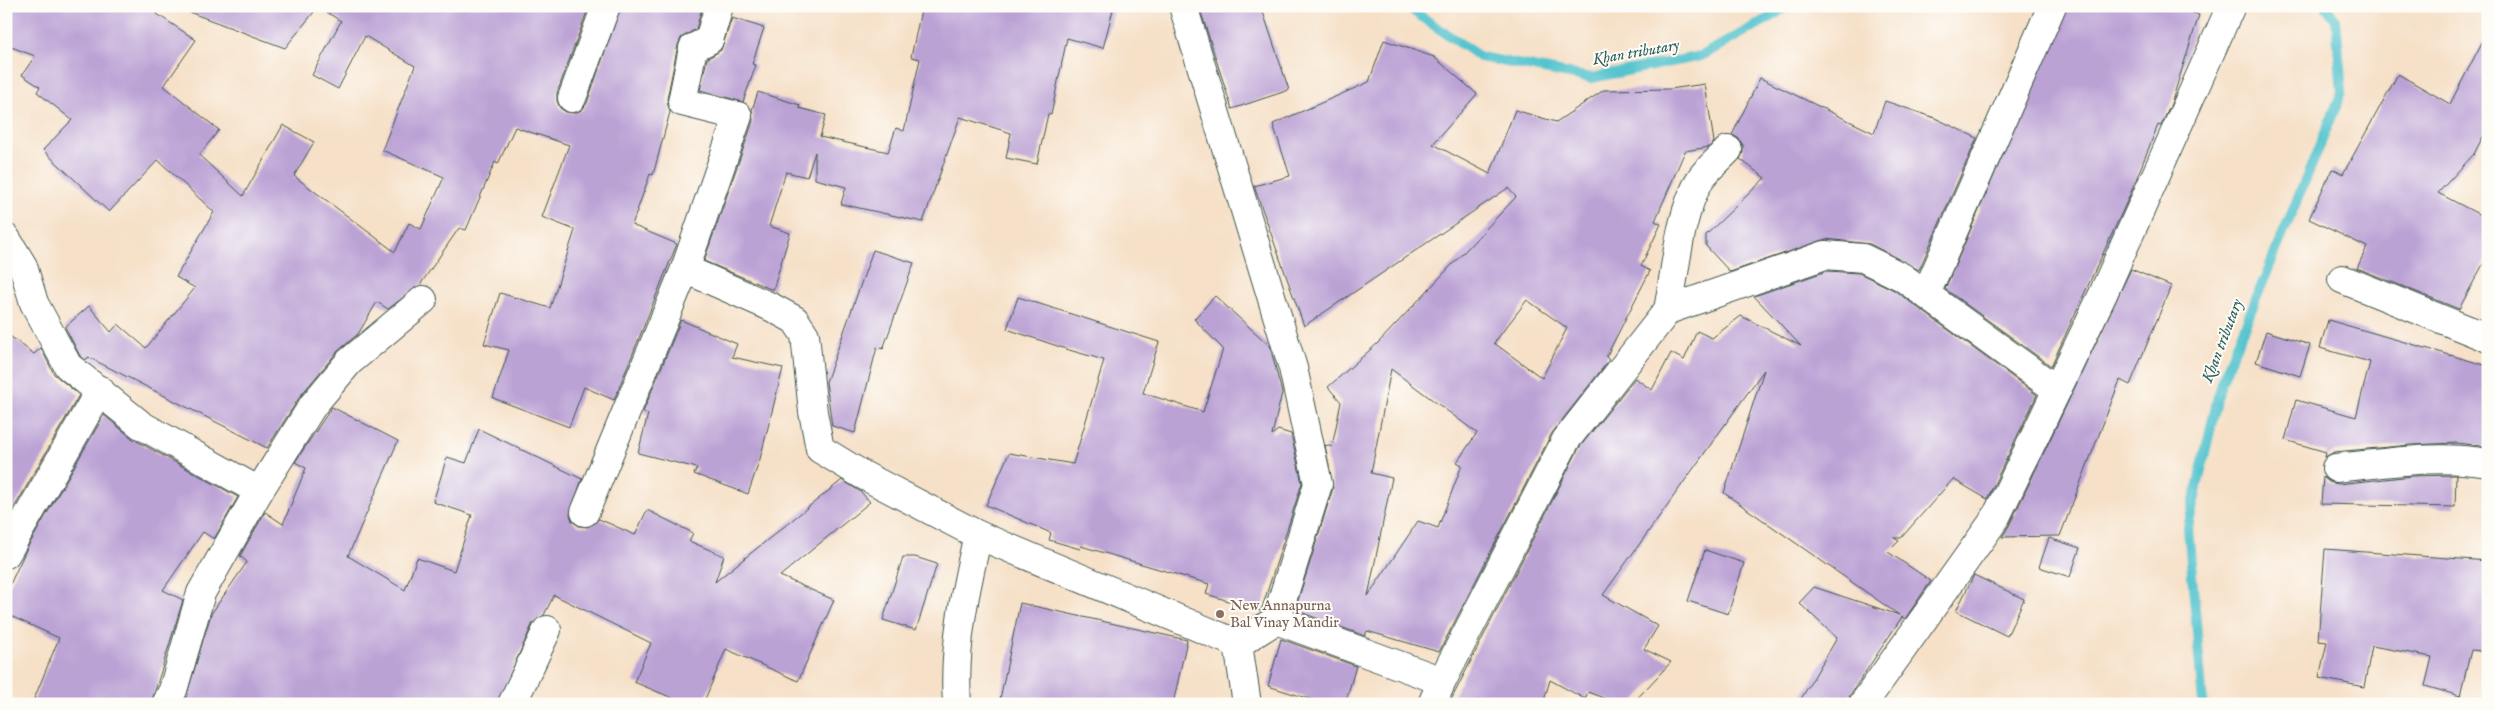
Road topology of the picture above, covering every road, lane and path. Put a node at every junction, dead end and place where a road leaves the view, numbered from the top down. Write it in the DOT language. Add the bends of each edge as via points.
graph roads {
  1 [pos="606,6"];
  2 [pos="719,6"];
  3 [pos="1183,6"];
  4 [pos="2052,6"];
  5 [pos="2231,6"];
  6 [pos="572,98"];
  7 [pos="1728,150"];
  8 [pos="6,238"];
  9 [pos="685,270"];
  10 [pos="2342,279"];
  11 [pos="1926,294"];
  12 [pos="423,300"];
  13 [pos="1668,310"];
  14 [pos="2488,338"];
  15 [pos="100,390"];
  16 [pos="2057,390"];
  17 [pos="2488,464"];
  18 [pos="2336,468"];
  19 [pos="259,491"];
  20 [pos="585,512"];
  21 [pos="978,535"];
  22 [pos="6,554"];
  23 [pos="1276,620"];
  24 [pos="547,630"];
  25 [pos="1238,644"];
  26 [pos="1437,692"];
  27 [pos="166,704"];
  28 [pos="512,704"];
  29 [pos="956,704"];
  30 [pos="1247,704"];
  31 [pos="1863,704"];
  1 -- 6 [label="street"];
  2 -- 9 [label="street" via="708,40 693,48 682,102 738,116"];
  3 -- 23 [label="street" via="1293,368 1318,484"];
  4 -- 11 [label="street"];
  5 -- 16 [label="street"];
  7 -- 13 [label="street" via="1702,176 1691,197"];
  8 -- 15 [label="street" via="23,266 34,303 68,366"];
  9 -- 20 [label="street"];
  9 -- 21 [label="street" via="771,306 795,320 805,335 820,449"];
  10 -- 14 [label="street"];
  11 -- 13 [label="street" via="1902,277 1863,258 1825,255"];
  11 -- 16 [label="street"];
  12 -- 19 [label="street" via="349,362 313,405"];
  13 -- 26 [label="street" via="1566,440"];
  15 -- 19 [label="street" via="142,425"];
  15 -- 22 [label="street"];
  16 -- 31 [label="street" via="1995,519"];
  17 -- 18 [label="street" via="2464,459 2429,458"];
  19 -- 27 [label="street" via="201,593"];
  21 -- 25 [label="street"];
  21 -- 29 [label="street" via="960,613"];
  23 -- 25 [label="street"];
  23 -- 26 [label="street"];
  24 -- 28 [label="street"];
  25 -- 30 [label="street"];
}
